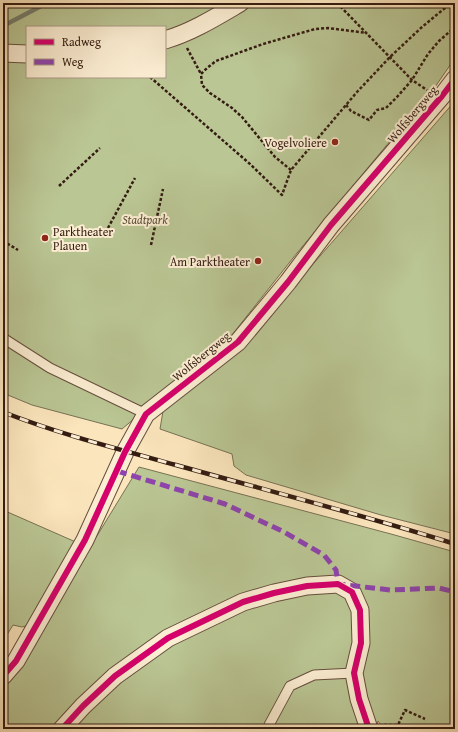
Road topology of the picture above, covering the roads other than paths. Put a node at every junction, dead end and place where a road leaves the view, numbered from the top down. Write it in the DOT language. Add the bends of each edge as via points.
graph roads {
  1 [pos="240,3"];
  2 [pos="173,38"];
  3 [pos="3,53"];
  4 [pos="26,54"];
  5 [pos="455,79"];
  6 [pos="3,338"];
  7 [pos="146,414"];
  8 [pos="354,673"];
  9 [pos="3,676"];
  10 [pos="269,725"];
  11 [pos="62,729"];
  12 [pos="369,729"];
  1 -- 2 [label="street"];
  3 -- 4 [label="street"];
  5 -- 7 [label="street, Wolfsbergweg" via="331,226 238,342"];
  6 -- 7 [label="lane" via="50,368"];
  7 -- 9 [label="street, Wolfsbergweg" via="125,452 85,540 16,661"];
  8 -- 10 [label="lane" via="314,675 290,686"];
  8 -- 11 [label="street" via="361,643 360,610 352,592 338,584 307,586 243,602 168,638 115,676"];
  8 -- 12 [label="street"];
}
